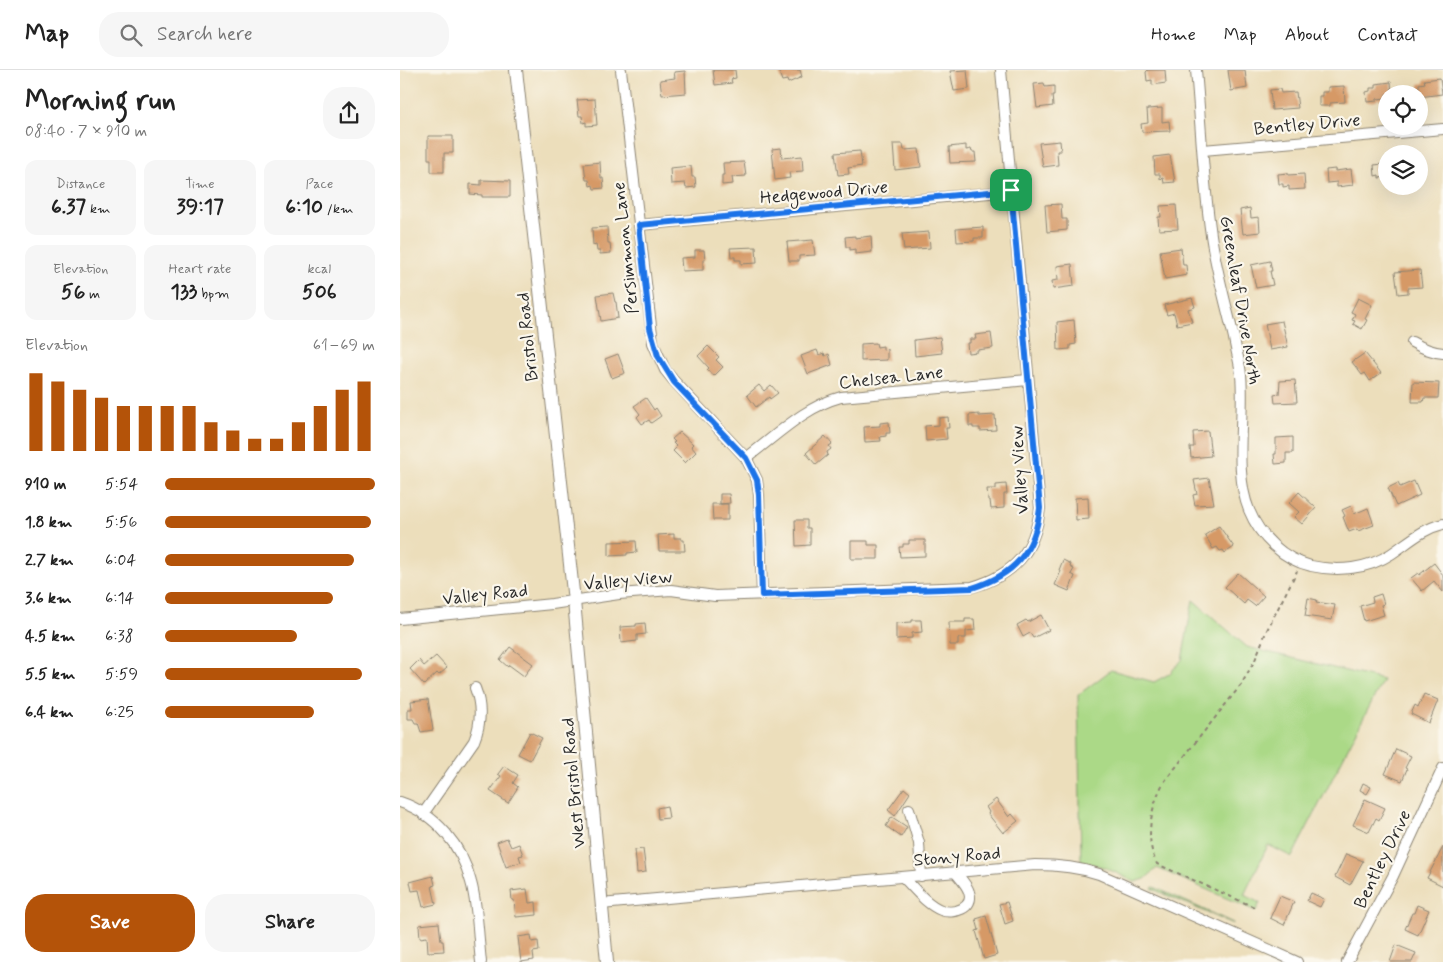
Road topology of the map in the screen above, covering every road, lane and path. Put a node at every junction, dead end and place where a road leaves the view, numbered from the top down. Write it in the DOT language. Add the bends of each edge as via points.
graph roads {
  1 [pos="516,70"];
  2 [pos="621,70"];
  3 [pos="1001,70"];
  4 [pos="1196,73"];
  5 [pos="1443,130"];
  6 [pos="1203,150"];
  7 [pos="1011,190"];
  8 [pos="639,225"];
  9 [pos="1412,342"];
  10 [pos="1443,353"];
  11 [pos="1028,380"];
  12 [pos="746,458"];
  13 [pos="1443,524"];
  14 [pos="1302,562"];
  15 [pos="762,595"];
  16 [pos="574,601"];
  17 [pos="400,619"];
  18 [pos="475,688"];
  19 [pos="1443,768"];
  20 [pos="400,802"];
  21 [pos="909,809"];
  22 [pos="424,814"];
  23 [pos="956,872"];
  24 [pos="921,876"];
  25 [pos="903,877"];
  26 [pos="601,904"];
  27 [pos="1254,907"];
  28 [pos="480,962"];
  29 [pos="607,962"];
  30 [pos="1297,962"];
  31 [pos="1347,962"];
  1 -- 16 [label="main road, Bristol Road"];
  2 -- 8 [label="street, Persimmon Lane"];
  3 -- 7 [label="street, Valley View"];
  4 -- 6 [label="street, Greenleaf Drive North"];
  5 -- 6 [label="street, Bentley Drive"];
  6 -- 14 [label="street, Greenleaf Drive North" via="1211,236 1241,376 1245,498 1254,522 1270,542"];
  7 -- 8 [label="street, Hedgewood Drive"];
  7 -- 11 [label="street, Valley View"];
  8 -- 12 [label="street, Persimmon Lane" via="650,328 658,356 674,382"];
  9 -- 10 [label="street"];
  11 -- 12 [label="street, Chelsea Lane" via="826,401"];
  11 -- 15 [label="street, Valley View" via="1040,508 1027,551 1008,572 972,588"];
  12 -- 15 [label="street, Persimmon Lane" via="757,480 759,495"];
  13 -- 14 [label="street, Greenleaf Drive North" via="1365,566 1337,569"];
  14 -- 27 [label="path" via="1241,685 1164,782 1153,815 1151,838 1157,864"];
  15 -- 16 [label="street, Valley View" via="715,596 671,590"];
  16 -- 17 [label="street, Valley Road"];
  16 -- 26 [label="main road, West Bristol Road"];
  18 -- 22 [label="street" via="480,719 474,741"];
  19 -- 31 [label="street, Bentley Drive" via="1393,876"];
  20 -- 22 [label="street"];
  21 -- 24 [label="street" via="919,843"];
  22 -- 28 [label="street" via="454,843 467,869 474,897"];
  23 -- 24 [label="street, Stony Road"];
  23 -- 25 [label="street" via="970,897 964,908 950,913 932,905"];
  23 -- 30 [label="street, Stony Road" via="1035,865 1088,871"];
  24 -- 25 [label="street, Stony Road"];
  25 -- 26 [label="street, Stony Road"];
  26 -- 29 [label="main road, West Bristol Road"];
}
